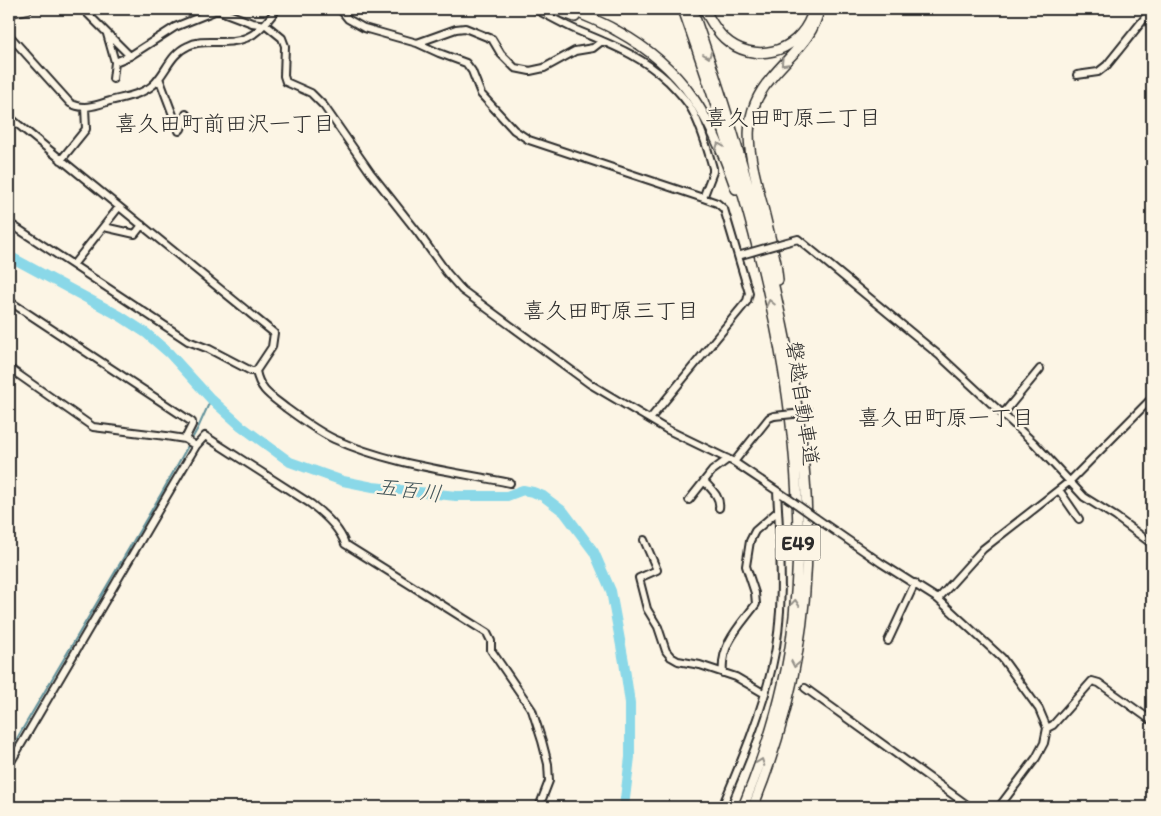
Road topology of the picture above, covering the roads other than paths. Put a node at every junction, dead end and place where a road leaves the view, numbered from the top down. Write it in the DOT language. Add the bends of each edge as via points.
graph roads {
  1 [pos="28,9"];
  2 [pos="83,9"];
  3 [pos="216,9"];
  4 [pos="278,9"];
  5 [pos="340,9"];
  6 [pos="534,9"];
  7 [pos="554,9"];
  8 [pos="569,9"];
  9 [pos="683,9"];
  10 [pos="692,9"];
  11 [pos="704,9"];
  12 [pos="813,9"];
  13 [pos="820,9"];
  14 [pos="1152,10"];
  15 [pos="9,13"];
  16 [pos="266,25"];
  17 [pos="107,34"];
  18 [pos="9,35"];
  19 [pos="629,38"];
  20 [pos="602,41"];
  21 [pos="417,43"];
  22 [pos="130,56"];
  23 [pos="115,62"];
  24 [pos="1077,75"];
  25 [pos="159,78"];
  26 [pos="113,79"];
  27 [pos="85,107"];
  28 [pos="186,114"];
  29 [pos="9,117"];
  30 [pos="61,160"];
  31 [pos="703,198"];
  32 [pos="119,207"];
  33 [pos="9,223"];
  34 [pos="142,225"];
  35 [pos="104,227"];
  36 [pos="740,255"];
  37 [pos="73,265"];
  38 [pos="763,274"];
  39 [pos="9,301"];
  40 [pos="782,320"];
  41 [pos="9,368"];
  42 [pos="1040,369"];
  43 [pos="256,372"];
  44 [pos="1152,398"];
  45 [pos="814,411"];
  46 [pos="1003,414"];
  47 [pos="650,420"];
  48 [pos="190,442"];
  49 [pos="731,460"];
  50 [pos="704,481"];
  51 [pos="1070,481"];
  52 [pos="510,483"];
  53 [pos="1058,490"];
  54 [pos="777,491"];
  55 [pos="689,500"];
  56 [pos="718,508"];
  57 [pos="778,510"];
  58 [pos="1079,519"];
  59 [pos="644,540"];
  60 [pos="1152,544"];
  61 [pos="915,583"];
  62 [pos="938,598"];
  63 [pos="888,641"];
  64 [pos="723,673"];
  65 [pos="805,688"];
  66 [pos="764,694"];
  67 [pos="1152,721"];
  68 [pos="1046,728"];
  69 [pos="9,765"];
  70 [pos="539,807"];
  71 [pos="722,807"];
  72 [pos="743,807"];
  73 [pos="753,807"];
  74 [pos="970,807"];
  75 [pos="999,807"];
  1 -- 15 [label="main road"];
  2 -- 17 [label="street"];
  3 -- 16 [label="street"];
  3 -- 22 [label="street" via="176,27"];
  4 -- 16 [label="street"];
  5 -- 21 [label="street" via="351,21 364,28"];
  6 -- 20 [label="street"];
  7 -- 19 [label="highway"];
  8 -- 19 [label="highway"];
  9 -- 38 [label="highway, 磐越自動車道 / E49" via="730,151"];
  10 -- 40 [label="highway, 磐越自動車道 / E49, one-way" via="749,186"];
  11 -- 12 [label="highway" via="725,39 748,52 764,53 787,46 800,36 809,24"];
  13 -- 40 [label="highway, one-way" via="806,40 760,91 752,108 749,127 751,160 776,263"];
  14 -- 24 [label="street" via="1107,65 1098,72"];
  16 -- 25 [label="street" via="243,39 187,46 173,57"];
  16 -- 47 [label="street" via="284,42 286,82 311,94 324,106 455,284 590,384"];
  17 -- 22 [label="street"];
  17 -- 23 [label="street"];
  18 -- 27 [label="street" via="70,103"];
  38 -- 19 [label="highway, one-way" via="733,180 703,112 672,71"];
  20 -- 21 [label="street" via="593,48 576,51 544,68 530,71 515,68 492,40 465,28"];
  20 -- 31 [label="street" via="646,62 674,86 692,109 713,168"];
  21 -- 31 [label="street" via="466,62 488,103 514,130 529,140"];
  22 -- 23 [label="street"];
  23 -- 26 [label="street"];
  25 -- 27 [label="street" via="138,94"];
  25 -- 28 [label="street" via="178,131"];
  27 -- 30 [label="street" via="86,130"];
  29 -- 30 [label="street"];
  30 -- 32 [label="street"];
  31 -- 36 [label="street" via="724,209"];
  32 -- 34 [label="street"];
  32 -- 35 [label="street"];
  33 -- 37 [label="street"];
  34 -- 35 [label="street" via="134,234"];
  34 -- 43 [label="street" via="274,333 272,347"];
  35 -- 37 [label="street"];
  36 -- 46 [label="street, bridge" via="798,239 940,356"];
  36 -- 47 [label="street" via="748,301"];
  37 -- 43 [label="street" via="188,341"];
  72 -- 38 [label="highway, 磐越自動車道 / E49, one-way" via="767,746 782,689 791,643 798,569 794,449 784,373"];
  39 -- 48 [label="street" via="192,422"];
  40 -- 73 [label="highway, 磐越自動車道 / E49, one-way" via="802,449 807,521 806,569 799,645 790,690 775,748"];
  41 -- 48 [label="street" via="93,427"];
  42 -- 46 [label="street"];
  43 -- 52 [label="street" via="259,385 270,396 334,439 388,458"];
  44 -- 51 [label="street"];
  45 -- 49 [label="street, bridge" via="769,418"];
  46 -- 51 [label="street"];
  47 -- 49 [label="street"];
  48 -- 69 [label="street"];
  48 -- 70 [label="street" via="208,437 311,504 339,533 344,544 487,632 491,650 532,710 542,741 549,782"];
  49 -- 50 [label="street" via="712,471"];
  49 -- 54 [label="street"];
  50 -- 55 [label="street"];
  50 -- 56 [label="street" via="717,496"];
  51 -- 53 [label="street"];
  51 -- 60 [label="street" via="1084,497"];
  53 -- 58 [label="street"];
  53 -- 62 [label="street" via="983,549"];
  54 -- 57 [label="street"];
  54 -- 61 [label="street, bridge"];
  57 -- 64 [label="street" via="755,531 750,541 746,566 756,604 726,646"];
  57 -- 66 [label="street" via="779,625 773,666"];
  59 -- 64 [label="street" via="657,570 639,578 647,609 658,627 666,651 678,661"];
  61 -- 62 [label="street"];
  61 -- 63 [label="street"];
  62 -- 68 [label="street" via="1002,658 1039,709"];
  64 -- 66 [label="street"];
  65 -- 74 [label="street"];
  66 -- 71 [label="street"];
  67 -- 68 [label="street" via="1092,681 1053,725"];
  68 -- 75 [label="street" via="1041,750"];
}
